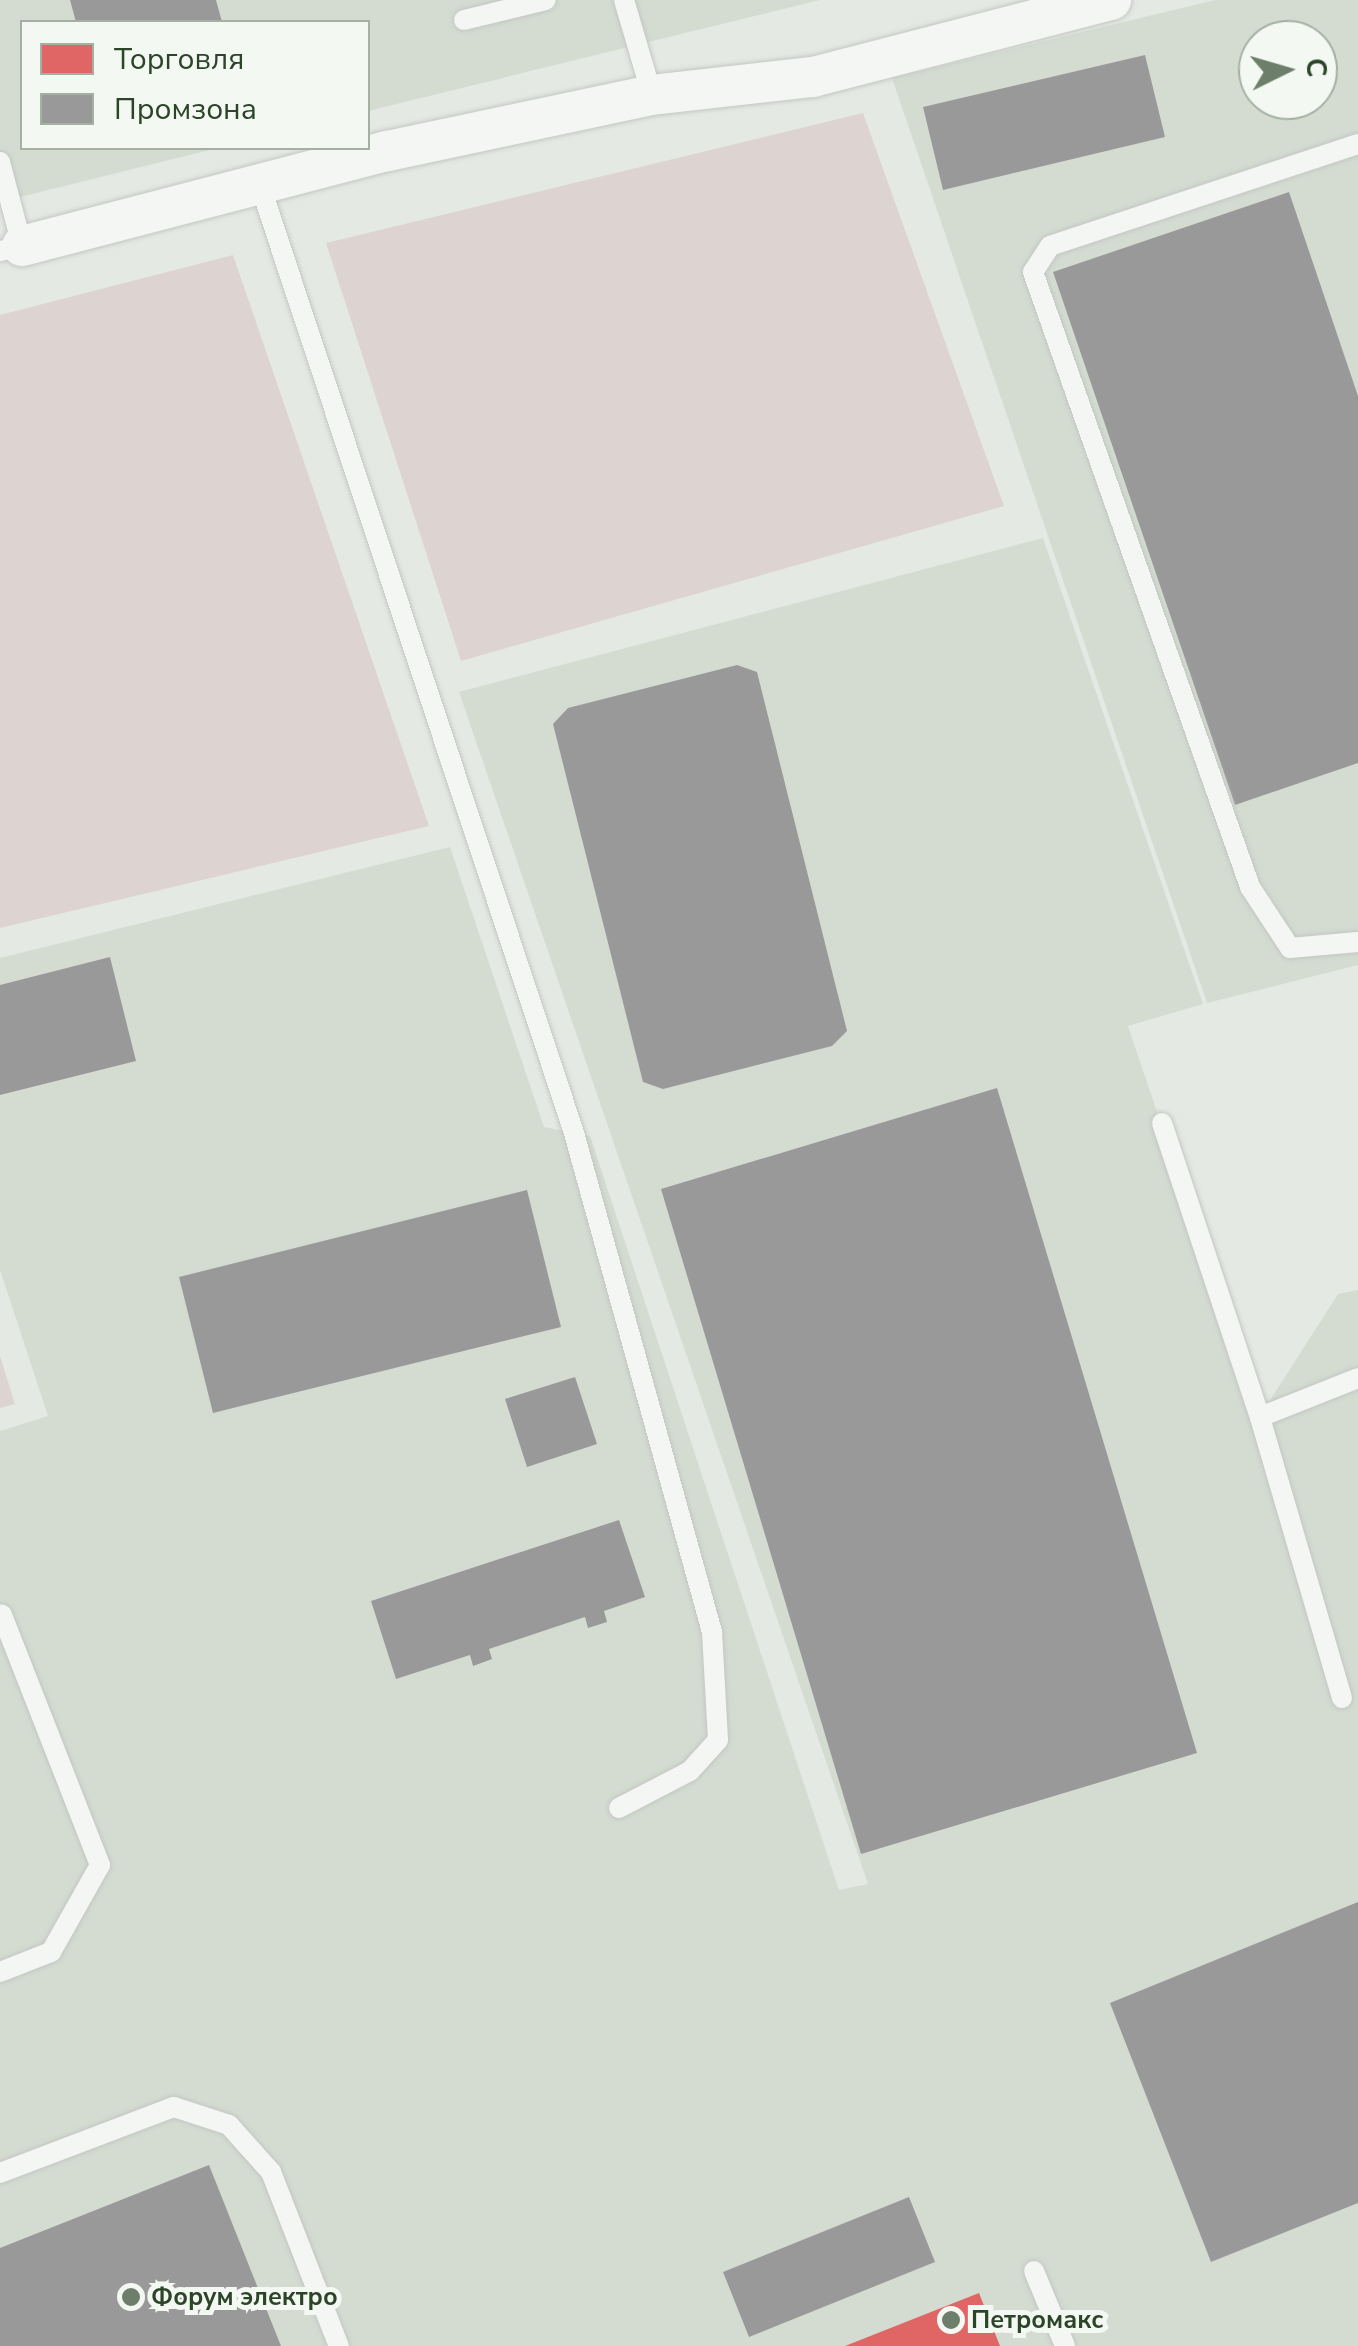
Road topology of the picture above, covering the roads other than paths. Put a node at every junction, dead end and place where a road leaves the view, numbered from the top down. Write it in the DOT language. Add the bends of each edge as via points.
graph roads {
  1 [pos="546,0"];
  2 [pos="624,0"];
  3 [pos="1111,0"];
  4 [pos="464,20"];
  5 [pos="652,95"];
  6 [pos="1358,144"];
  7 [pos="0,162"];
  8 [pos="261,188"];
  9 [pos="11,249"];
  10 [pos="1358,942"];
  11 [pos="1162,1123"];
  12 [pos="1358,1378"];
  13 [pos="1260,1417"];
  14 [pos="2,1615"];
  15 [pos="1342,1698"];
  16 [pos="619,1808"];
  17 [pos="0,1972"];
  18 [pos="0,2173"];
  19 [pos="1034,2272"];
  20 [pos="339,2346"];
  21 [pos="1065,2346"];
  1 -- 4 [label="lane"];
  2 -- 5 [label="lane"];
  3 -- 5 [label="street" via="813,77"];
  5 -- 8 [label="street" via="388,151"];
  6 -- 10 [label="lane" via="1050,246 1033,272 1250,887 1290,948"];
  7 -- 9 [label="lane"];
  8 -- 9 [label="street"];
  8 -- 16 [label="lane" via="574,1133 712,1632 718,1740 690,1771"];
  11 -- 13 [label="lane"];
  12 -- 13 [label="lane"];
  13 -- 15 [label="lane"];
  14 -- 17 [label="lane" via="100,1865 51,1952"];
  18 -- 20 [label="lane" via="174,2107 229,2125 272,2172"];
  19 -- 21 [label="lane"];
}
